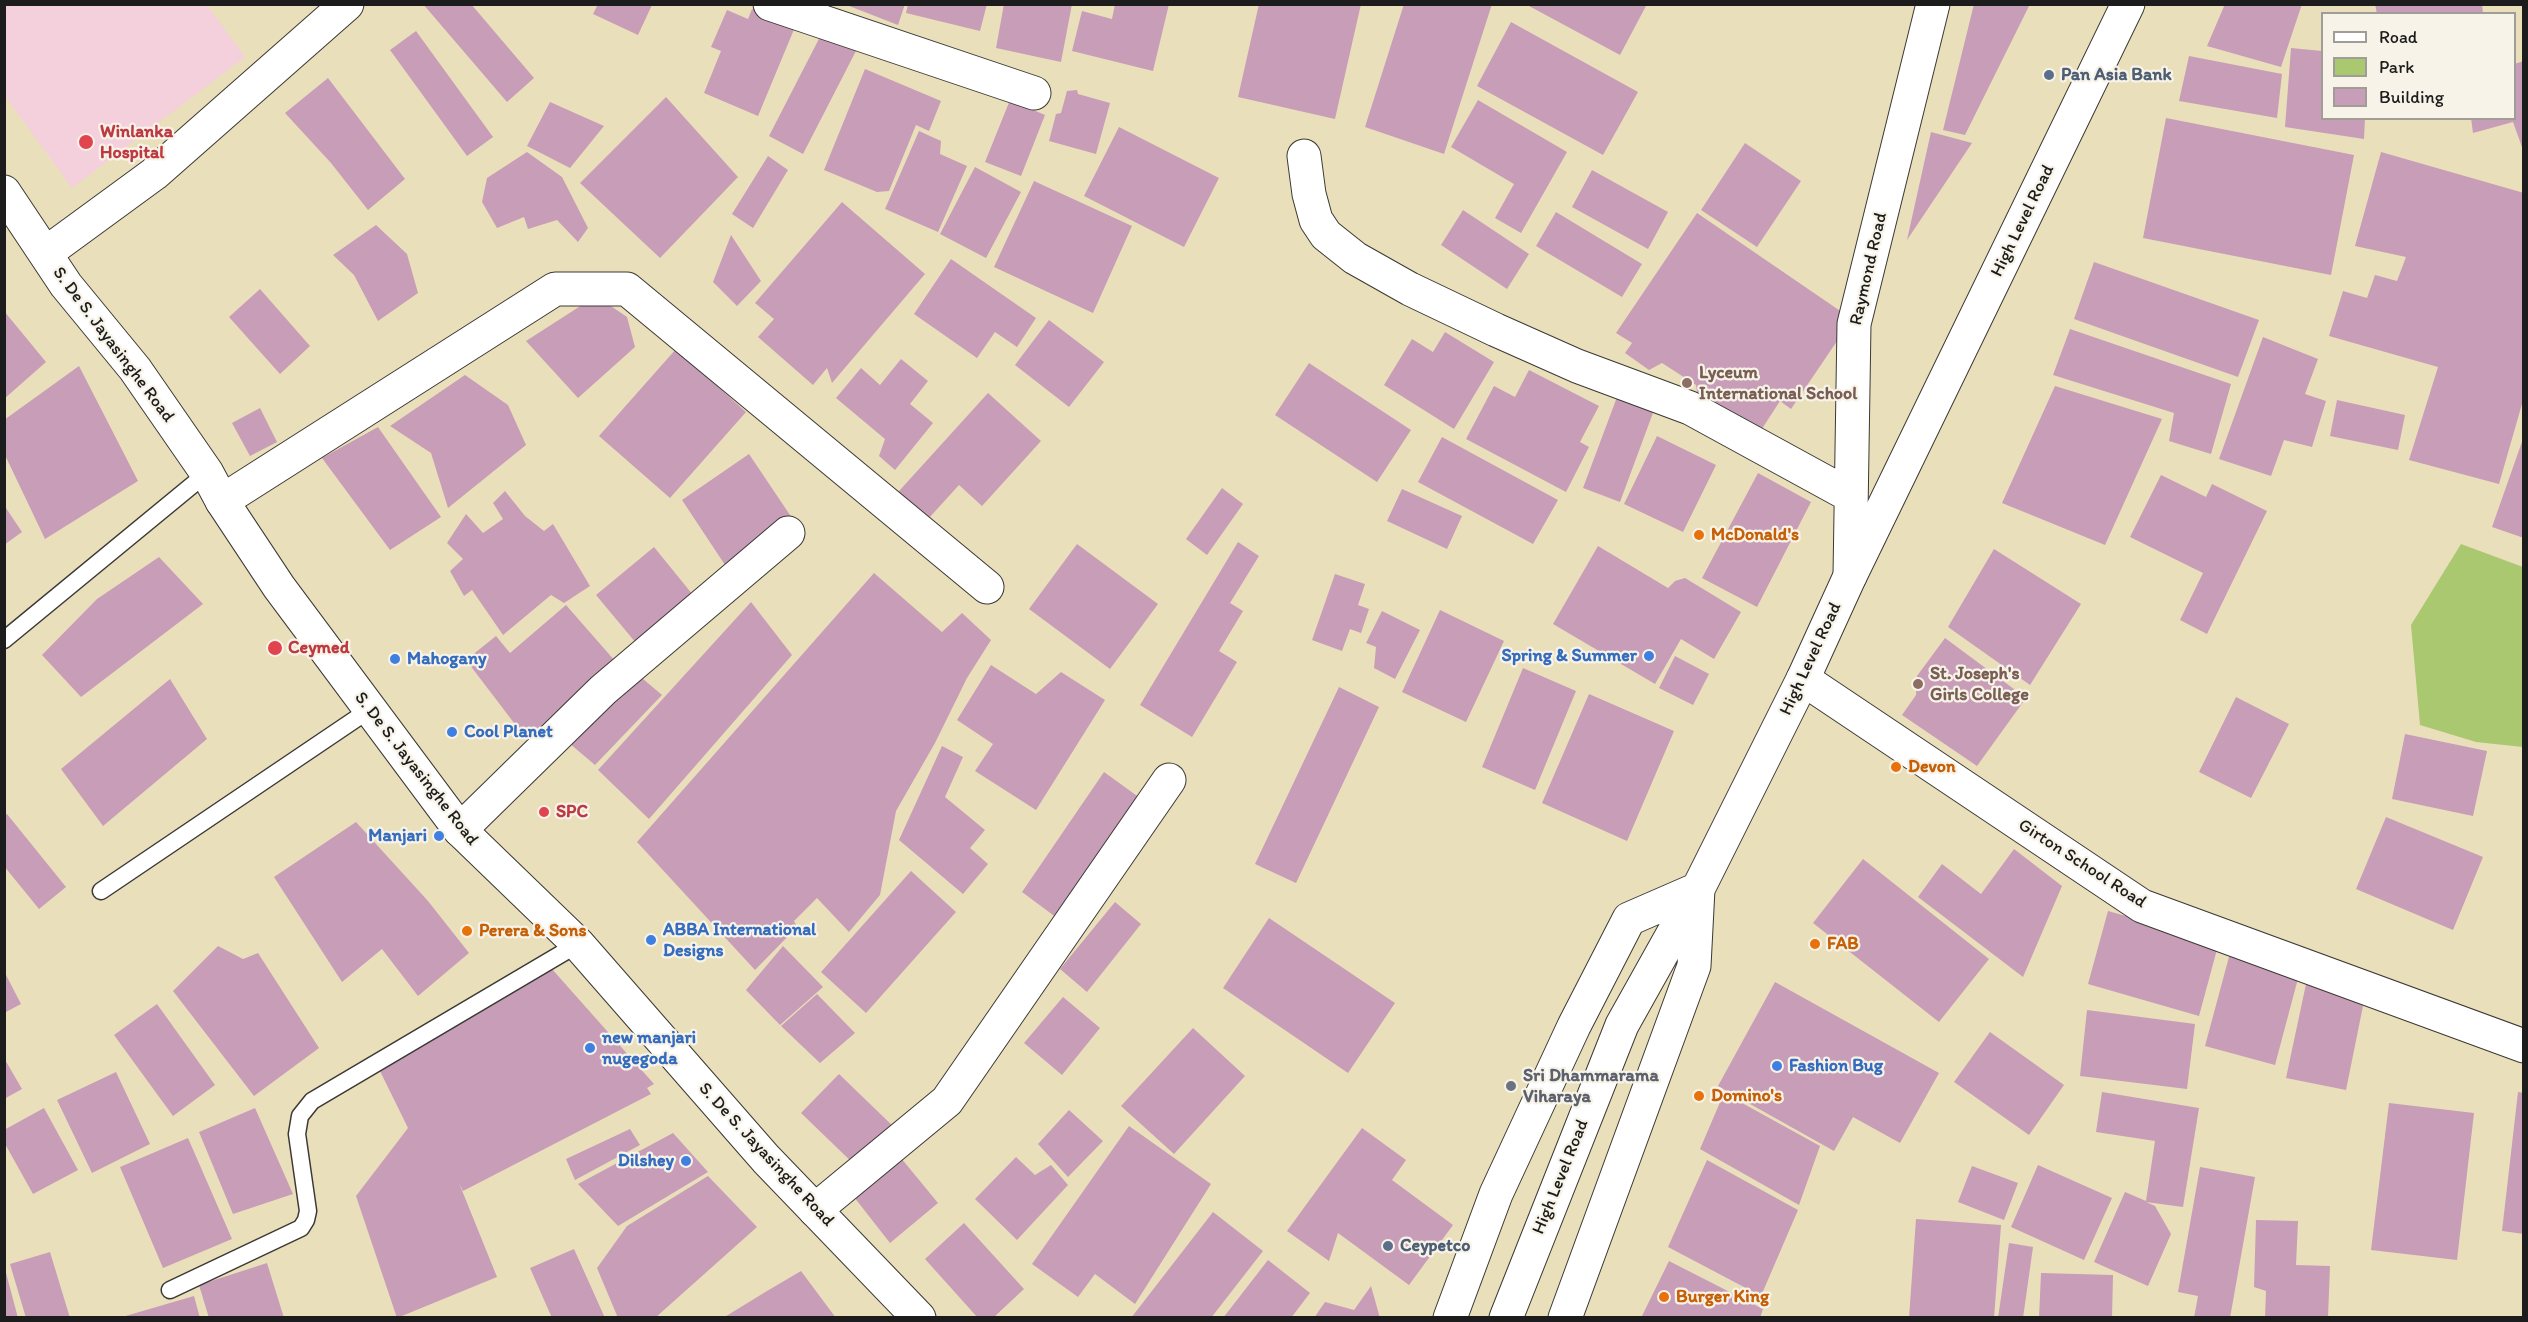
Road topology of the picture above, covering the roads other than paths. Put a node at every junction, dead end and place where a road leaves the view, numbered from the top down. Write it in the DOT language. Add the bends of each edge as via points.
graph roads {
  1 [pos="347,4"];
  2 [pos="770,4"];
  3 [pos="1933,4"];
  4 [pos="2128,4"];
  5 [pos="1034,93"];
  6 [pos="1304,156"];
  7 [pos="4,192"];
  8 [pos="46,253"];
  9 [pos="215,487"];
  10 [pos="1851,496"];
  11 [pos="788,533"];
  12 [pos="1850,576"];
  13 [pos="987,587"];
  14 [pos="4,640"];
  15 [pos="1803,679"];
  16 [pos="369,710"];
  17 [pos="1169,780"];
  18 [pos="460,830"];
  19 [pos="1698,889"];
  20 [pos="101,891"];
  21 [pos="578,944"];
  22 [pos="2523,1046"];
  23 [pos="815,1210"];
  24 [pos="170,1290"];
  25 [pos="919,1317"];
  26 [pos="1450,1317"];
  27 [pos="1506,1317"];
  28 [pos="1565,1317"];
  1 -- 8 [label="main road" via="154,174"];
  2 -- 5 [label="main road"];
  3 -- 10 [label="main road, Raymond Road" via="1854,324"];
  4 -- 12 [label="main road, High Level Road"];
  6 -- 10 [label="main road" via="1316,220 1326,235 1355,258 1496,330 1577,366 1690,408"];
  7 -- 8 [label="main road, S. De S. Jayasinghe Road"];
  8 -- 9 [label="main road, S. De S. Jayasinghe Road" via="66,285 135,369"];
  9 -- 13 [label="main road" via="555,289 627,289"];
  9 -- 14 [label="lane"];
  9 -- 16 [label="main road, S. De S. Jayasinghe Road" via="279,587"];
  10 -- 12 [label="main road, Raymond Road"];
  11 -- 18 [label="main road" via="603,690"];
  12 -- 15 [label="main road, High Level Road"];
  15 -- 19 [label="main road, High Level Road"];
  15 -- 22 [label="main road, Girton School Road" via="2142,906"];
  16 -- 18 [label="main road, S. De S. Jayasinghe Road"];
  16 -- 20 [label="lane"];
  17 -- 23 [label="main road" via="947,1101"];
  18 -- 21 [label="main road, S. De S. Jayasinghe Road"];
  19 -- 26 [label="main road" via="1629,919 1496,1194"];
  19 -- 27 [label="main road, High Level Road" via="1622,1025"];
  19 -- 28 [label="main road" via="1694,966"];
  21 -- 23 [label="main road, S. De S. Jayasinghe Road"];
  21 -- 24 [label="lane" via="312,1101 300,1116 297,1134 308,1211 302,1228"];
  23 -- 25 [label="main road, S. De S. Jayasinghe Road"];
}
